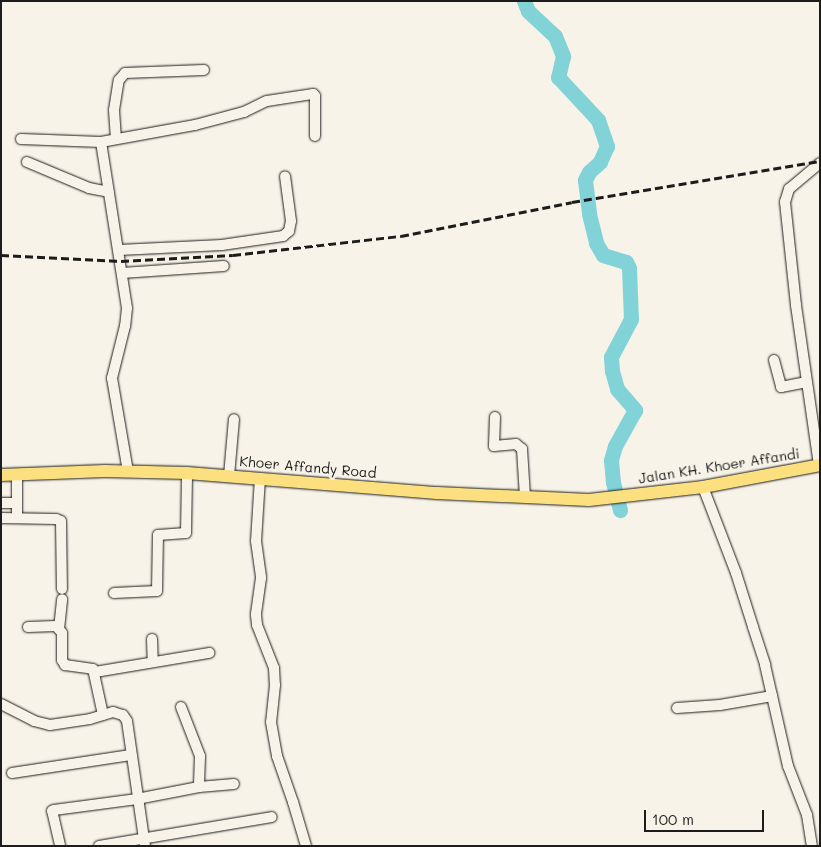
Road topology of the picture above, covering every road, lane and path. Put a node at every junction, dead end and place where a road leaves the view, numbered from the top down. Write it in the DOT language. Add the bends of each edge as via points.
graph roads {
  1 [pos="204,70"];
  2 [pos="315,136"];
  3 [pos="21,139"];
  4 [pos="116,139"];
  5 [pos="101,142"];
  6 [pos="27,162"];
  7 [pos="820,163"];
  8 [pos="285,176"];
  9 [pos="109,192"];
  10 [pos="119,250"];
  11 [pos="224,266"];
  12 [pos="122,273"];
  13 [pos="774,360"];
  14 [pos="806,382"];
  15 [pos="495,417"];
  16 [pos="234,419"];
  17 [pos="819,465"];
  18 [pos="128,472"];
  19 [pos="187,473"];
  20 [pos="1,475"];
  21 [pos="17,475"];
  22 [pos="229,476"];
  23 [pos="260,478"];
  24 [pos="703,487"];
  25 [pos="525,497"];
  26 [pos="617,498"];
  27 [pos="1,503"];
  28 [pos="16,503"];
  29 [pos="1,518"];
  30 [pos="17,518"];
  31 [pos="114,593"];
  32 [pos="28,627"];
  33 [pos="59,629"];
  34 [pos="152,639"];
  35 [pos="209,653"];
  36 [pos="154,662"];
  37 [pos="95,672"];
  38 [pos="772,696"];
  39 [pos="1,704"];
  40 [pos="181,707"];
  41 [pos="676,708"];
  42 [pos="103,715"];
  43 [pos="130,755"];
  44 [pos="12,773"];
  45 [pos="234,784"];
  46 [pos="198,787"];
  47 [pos="137,799"];
  48 [pos="272,818"];
  49 [pos="145,842"];
  50 [pos="60,845"];
  51 [pos="99,846"];
  52 [pos="306,846"];
  53 [pos="812,846"];
  1 -- 4 [label="street" via="125,73 119,80 114,110"];
  2 -- 4 [label="street" via="315,96 311,94 267,101 244,112 195,125"];
  3 -- 5 [label="street"];
  4 -- 5 [label="street"];
  5 -- 9 [label="street"];
  6 -- 9 [label="street" via="89,188"];
  7 -- 14 [label="street" via="789,189 785,202"];
  8 -- 10 [label="street" via="291,221 289,231 283,236 222,245"];
  9 -- 10 [label="street"];
  10 -- 12 [label="street"];
  11 -- 12 [label="street"];
  12 -- 18 [label="street" via="127,312 112,378"];
  13 -- 14 [label="street" via="781,387"];
  14 -- 17 [label="street"];
  15 -- 25 [label="street" via="494,446 516,444 522,449"];
  16 -- 22 [label="street"];
  17 -- 24 [label="main road, Jalan KH. Khoer Affandi"];
  18 -- 19 [label="main road, Khoer Affandy Road"];
  18 -- 21 [label="main road, Khoer Affandy Road"];
  19 -- 22 [label="main road, Khoer Affandy Road"];
  19 -- 31 [label="street" via="186,533 158,535 157,591"];
  20 -- 21 [label="main road, Khoer Affandy Road"];
  21 -- 28 [label="street"];
  22 -- 23 [label="main road, Khoer Affandy Road"];
  23 -- 25 [label="main road, Khoer Affandy Road"];
  23 -- 52 [label="street" via="256,541 261,578 257,625 274,668 276,685 271,722 277,756"];
  24 -- 26 [label="main road, Jalan KH. Khoer Affandi"];
  24 -- 38 [label="street" via="736,573"];
  25 -- 26 [label="main road, Khoer Affandy Road"];
  27 -- 28 [label="street"];
  28 -- 30 [label="street"];
  29 -- 30 [label="street"];
  30 -- 33 [label="street" via="56,519 63,523"];
  32 -- 33 [label="street" via="56,626"];
  33 -- 37 [label="street" via="65,665 92,667"];
  34 -- 36 [label="street"];
  35 -- 36 [label="street"];
  36 -- 37 [label="street"];
  37 -- 42 [label="street"];
  38 -- 41 [label="street"];
  38 -- 53 [label="street" via="788,766 807,815"];
  39 -- 42 [label="street" via="34,721 50,725"];
  40 -- 46 [label="street" via="200,756"];
  42 -- 43 [label="street" via="123,714 127,721"];
  43 -- 44 [label="street"];
  43 -- 47 [label="street"];
  45 -- 46 [label="street"];
  46 -- 47 [label="street"];
  47 -- 49 [label="street"];
  47 -- 50 [label="street" via="52,810"];
  48 -- 49 [label="street"];
  49 -- 51 [label="street"];
}
